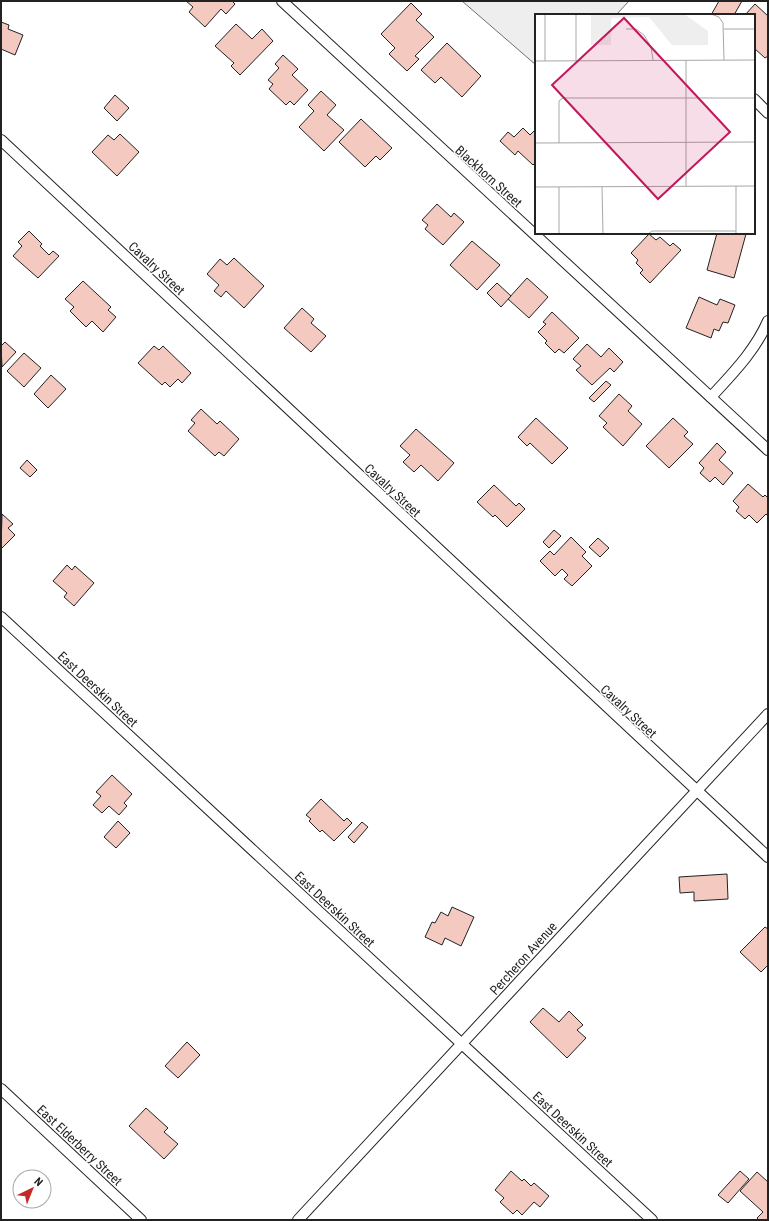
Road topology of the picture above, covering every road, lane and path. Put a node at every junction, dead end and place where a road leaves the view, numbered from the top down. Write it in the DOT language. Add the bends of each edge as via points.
graph roads {
  1 [pos="282,1"];
  2 [pos="755,100"];
  3 [pos="768,113"];
  4 [pos="1,140"];
  5 [pos="768,321"];
  6 [pos="711,397"];
  7 [pos="768,450"];
  8 [pos="1,617"];
  9 [pos="768,714"];
  10 [pos="696,792"];
  11 [pos="768,857"];
  12 [pos="463,1044"];
  13 [pos="1,1089"];
  14 [pos="141,1220"];
  15 [pos="298,1220"];
  16 [pos="652,1220"];
  1 -- 6 [label="street, Blackhorn Street"];
  2 -- 3 [label="street"];
  4 -- 10 [label="street, Cavalry Street"];
  5 -- 6 [label="street" via="744,361"];
  6 -- 7 [label="street, Blackhorn Street"];
  8 -- 12 [label="street, East Deerskin Street"];
  9 -- 10 [label="street, Percheron Avenue"];
  10 -- 11 [label="street, Cavalry Street"];
  10 -- 12 [label="street, Percheron Avenue"];
  12 -- 15 [label="street, Percheron Avenue"];
  12 -- 16 [label="street, East Deerskin Street"];
  13 -- 14 [label="street, East Elderberry Street"];
}
